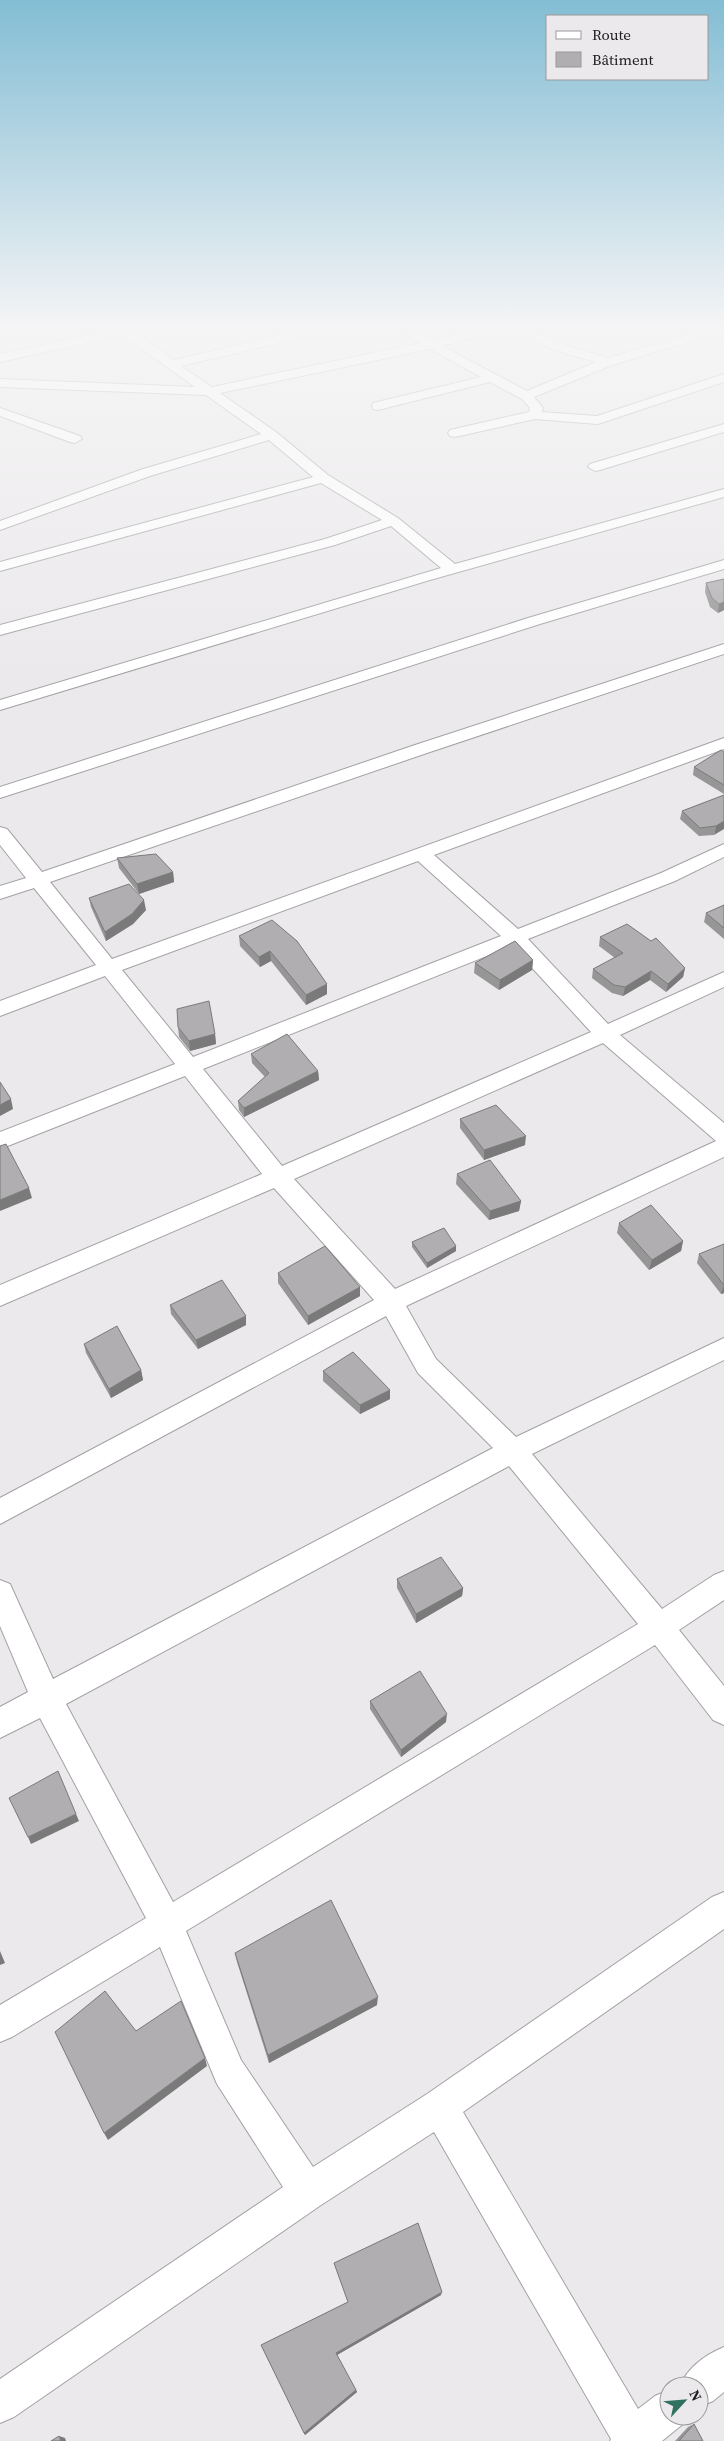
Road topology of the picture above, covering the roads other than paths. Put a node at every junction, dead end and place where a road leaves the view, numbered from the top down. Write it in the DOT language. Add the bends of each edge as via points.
graph roads {
  1 [pos="235,446"];
  2 [pos="284,446"];
  3 [pos="665,446"];
  4 [pos="595,467"];
  5 [pos="322,478"];
  6 [pos="724,493"];
  7 [pos="393,522"];
  8 [pos="0,526"];
  9 [pos="724,564"];
  10 [pos="0,567"];
  11 [pos="452,569"];
  12 [pos="0,630"];
  13 [pos="724,649"];
  14 [pos="0,705"];
  15 [pos="724,743"];
  16 [pos="0,793"];
  17 [pos="0,833"];
  18 [pos="724,850"];
  19 [pos="420,853"];
  20 [pos="38,880"];
  21 [pos="0,893"];
  22 [pos="515,937"];
  23 [pos="109,967"];
  24 [pos="724,979"];
  25 [pos="0,1009"];
  26 [pos="605,1034"];
  27 [pos="190,1066"];
  28 [pos="724,1136"];
  29 [pos="0,1141"];
  30 [pos="724,1146"];
  31 [pos="278,1176"];
  32 [pos="0,1296"];
  33 [pos="391,1302"];
  34 [pos="724,1348"];
  35 [pos="513,1451"];
  36 [pos="0,1512"];
  37 [pos="724,1584"];
  38 [pos="0,1593"];
  39 [pos="659,1627"];
  40 [pos="46,1698"];
  41 [pos="724,1710"];
  42 [pos="0,1723"];
  43 [pos="724,1909"];
  44 [pos="167,1925"];
  45 [pos="0,2025"];
  46 [pos="440,2107"];
  47 [pos="308,2192"];
  48 [pos="724,2367"];
  49 [pos="709,2379"];
  50 [pos="0,2403"];
  51 [pos="659,2418"];
  52 [pos="631,2440"];
  1 -- 8 [label="street" via="146,473"];
  2 -- 5 [label="street"];
  3 -- 4 [label="street"];
  5 -- 7 [label="street"];
  5 -- 10 [label="street"];
  6 -- 11 [label="street"];
  7 -- 11 [label="street"];
  7 -- 12 [label="street" via="330,542"];
  9 -- 16 [label="street" via="534,621"];
  11 -- 14 [label="street"];
  13 -- 20 [label="street"];
  15 -- 19 [label="street"];
  17 -- 20 [label="street"];
  18 -- 22 [label="street" via="668,877"];
  19 -- 22 [label="street"];
  19 -- 23 [label="street"];
  20 -- 21 [label="street"];
  20 -- 23 [label="street"];
  22 -- 26 [label="street"];
  22 -- 27 [label="street"];
  23 -- 25 [label="street"];
  23 -- 27 [label="street"];
  24 -- 26 [label="street"];
  26 -- 28 [label="street"];
  26 -- 31 [label="street"];
  27 -- 29 [label="street"];
  27 -- 31 [label="street"];
  30 -- 33 [label="street"];
  31 -- 32 [label="street"];
  31 -- 33 [label="street"];
  33 -- 35 [label="street" via="427,1366"];
  33 -- 36 [label="street"];
  34 -- 35 [label="street"];
  35 -- 39 [label="street"];
  35 -- 40 [label="street"];
  37 -- 39 [label="street"];
  38 -- 40 [label="street"];
  39 -- 41 [label="street"];
  39 -- 44 [label="street"];
  40 -- 42 [label="street"];
  40 -- 44 [label="street"];
  43 -- 46 [label="street"];
  44 -- 45 [label="street"];
  44 -- 47 [label="street" via="229,2072"];
  46 -- 47 [label="street"];
  46 -- 52 [label="street"];
  47 -- 50 [label="street"];
  48 -- 49 [label="street"];
  51 -- 52 [label="street"];
}
